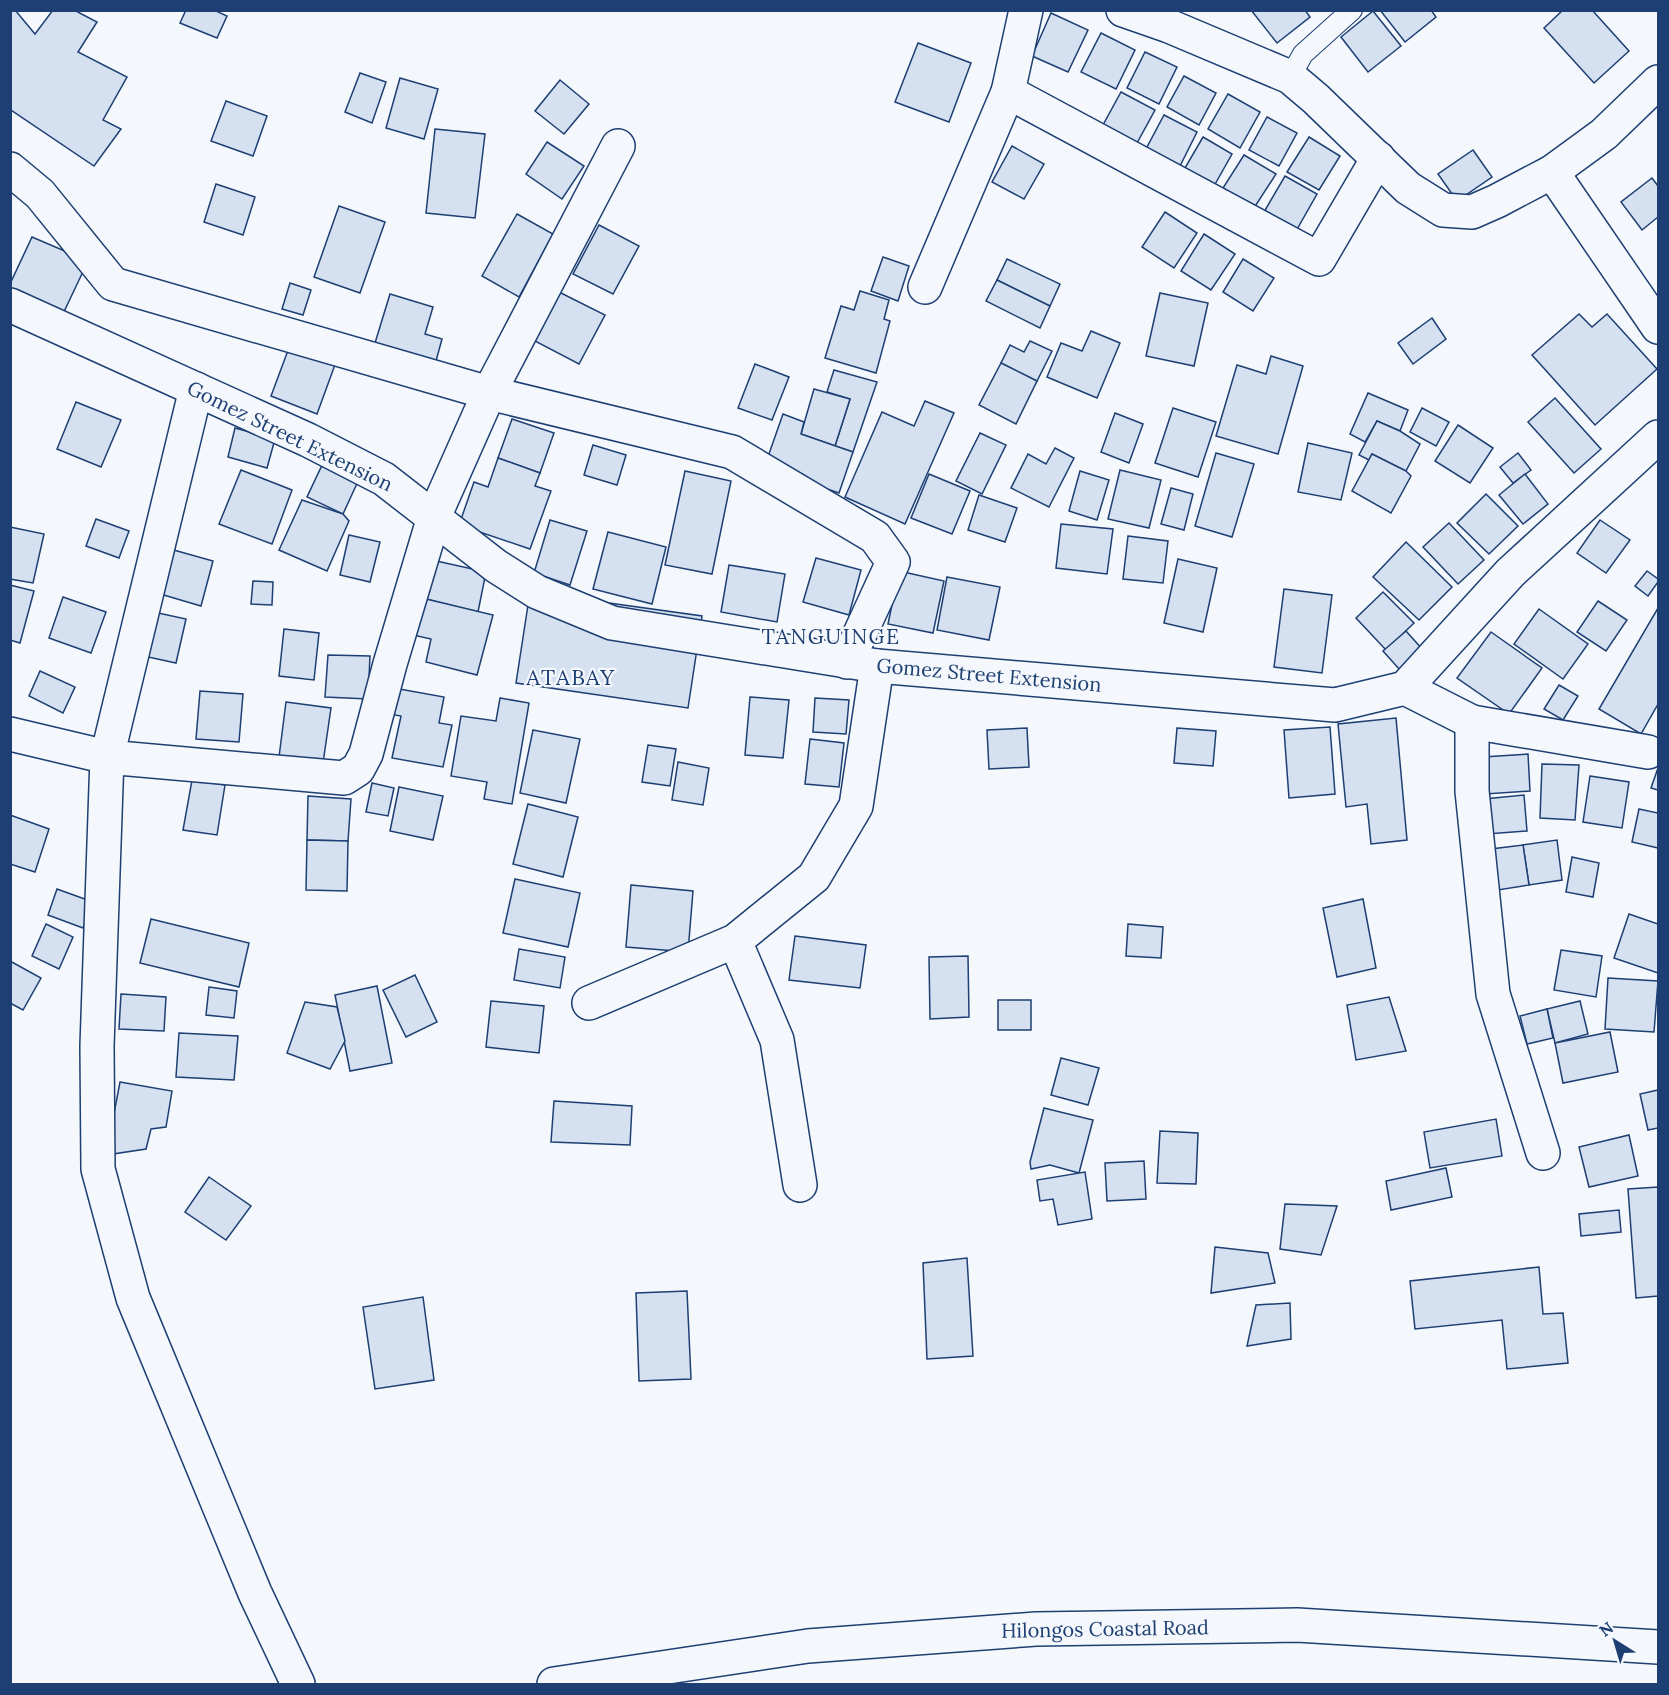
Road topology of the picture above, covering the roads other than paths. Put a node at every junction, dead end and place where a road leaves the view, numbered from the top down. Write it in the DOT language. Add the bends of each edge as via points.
graph roads {
  1 [pos="1026,10"];
  2 [pos="1123,10"];
  3 [pos="1352,10"];
  4 [pos="1290,77"];
  5 [pos="1659,82"];
  6 [pos="1008,92"];
  7 [pos="618,146"];
  8 [pos="1378,158"];
  9 [pos="10,169"];
  10 [pos="1552,172"];
  11 [pos="925,287"];
  12 [pos="10,305"];
  13 [pos="1659,327"];
  14 [pos="196,389"];
  15 [pos="489,393"];
  16 [pos="1659,437"];
  17 [pos="434,517"];
  18 [pos="862,664"];
  19 [pos="1406,688"];
  20 [pos="1472,722"];
  21 [pos="10,734"];
  22 [pos="1648,752"];
  23 [pos="106,757"];
  24 [pos="735,940"];
  25 [pos="589,1003"];
  26 [pos="1543,1153"];
  27 [pos="800,1185"];
  28 [pos="1659,1647"];
  29 [pos="298,1684"];
  30 [pos="554,1684"];
  1 -- 6 [label="street"];
  2 -- 4 [label="street"];
  3 -- 4 [label="lane" via="1304,54"];
  4 -- 8 [label="street"];
  5 -- 10 [label="street" via="1604,134"];
  6 -- 8 [label="street" via="1319,260"];
  6 -- 11 [label="street"];
  7 -- 15 [label="street"];
  8 -- 10 [label="street" via="1408,188 1443,210 1472,212"];
  9 -- 15 [label="street" via="40,194 113,284"];
  10 -- 13 [label="street"];
  12 -- 14 [label="street, Gomez Street Extension"];
  14 -- 17 [label="street, Gomez Street Extension" via="384,479"];
  14 -- 23 [label="street"];
  15 -- 17 [label="street"];
  15 -- 18 [label="street" via="732,452 875,537 893,562"];
  16 -- 19 [label="street" via="1510,573"];
  17 -- 18 [label="street, Gomez Street Extension" via="496,566 537,592 612,623"];
  17 -- 23 [label="street" via="366,754 358,769 344,778"];
  18 -- 19 [label="street, Gomez Street Extension" via="1335,705"];
  18 -- 24 [label="street" via="856,806 814,877"];
  19 -- 20 [label="street"];
  20 -- 22 [label="street"];
  20 -- 26 [label="street" via="1472,791 1493,994"];
  21 -- 23 [label="street"];
  23 -- 29 [label="street" via="97,1046 98,1169 133,1298 255,1593"];
  24 -- 25 [label="street"];
  24 -- 27 [label="street" via="777,1040"];
  28 -- 30 [label="street, Hilongos Coastal Road" via="1297,1625 1036,1629 807,1646"];
}
